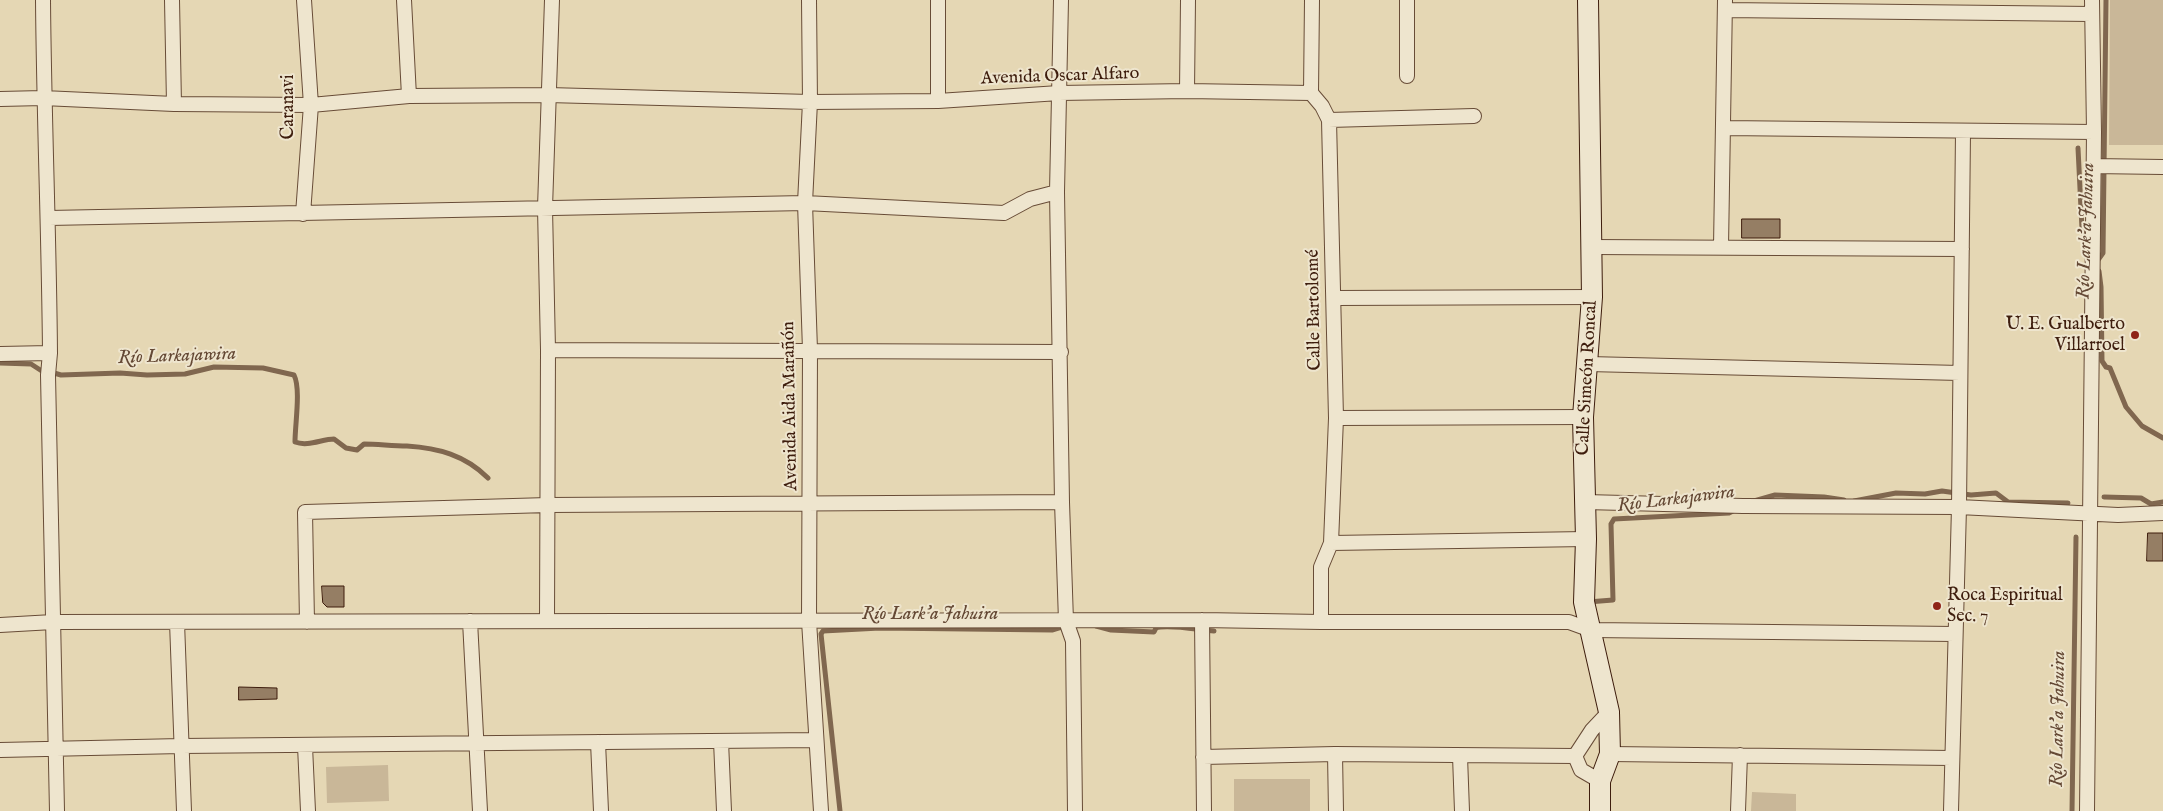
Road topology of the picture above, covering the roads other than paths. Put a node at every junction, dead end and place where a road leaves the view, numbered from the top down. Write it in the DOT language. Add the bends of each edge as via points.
graph roads {
  1 [pos="43,0"];
  2 [pos="172,0"];
  3 [pos="304,0"];
  4 [pos="404,0"];
  5 [pos="552,0"];
  6 [pos="809,0"];
  7 [pos="938,0"];
  8 [pos="1061,0"];
  9 [pos="1188,0"];
  10 [pos="1312,0"];
  11 [pos="1407,0"];
  12 [pos="1588,0"];
  13 [pos="1725,5"];
  14 [pos="2092,7"];
  15 [pos="1407,76"];
  16 [pos="1187,91"];
  17 [pos="1059,93"];
  18 [pos="1311,93"];
  19 [pos="548,95"];
  20 [pos="409,96"];
  21 [pos="43,98"];
  22 [pos="0,99"];
  23 [pos="938,101"];
  24 [pos="810,102"];
  25 [pos="174,104"];
  26 [pos="311,105"];
  27 [pos="1474,116"];
  28 [pos="1329,120"];
  29 [pos="1724,128"];
  30 [pos="1963,132"];
  31 [pos="2094,132"];
  32 [pos="2093,166"];
  33 [pos="2163,167"];
  34 [pos="1058,192"];
  35 [pos="805,203"];
  36 [pos="545,208"];
  37 [pos="303,214"];
  38 [pos="49,218"];
  39 [pos="1591,247"];
  40 [pos="1721,247"];
  41 [pos="1962,248"];
  42 [pos="1592,297"];
  43 [pos="1334,298"];
  44 [pos="548,350"];
  45 [pos="810,350"];
  46 [pos="1061,352"];
  47 [pos="0,354"];
  48 [pos="50,354"];
  49 [pos="1588,364"];
  50 [pos="1960,373"];
  51 [pos="1583,417"];
  52 [pos="1336,418"];
  53 [pos="1062,502"];
  54 [pos="1585,502"];
  55 [pos="810,504"];
  56 [pos="548,505"];
  57 [pos="1959,508"];
  58 [pos="2090,512"];
  59 [pos="2163,513"];
  60 [pos="1586,539"];
  61 [pos="1331,543"];
  62 [pos="547,620"];
  63 [pos="1202,620"];
  64 [pos="470,621"];
  65 [pos="809,621"];
  66 [pos="1066,621"];
  67 [pos="53,622"];
  68 [pos="177,622"];
  69 [pos="307,622"];
  70 [pos="1321,622"];
  71 [pos="0,625"];
  72 [pos="1591,630"];
  73 [pos="1955,634"];
  74 [pos="1610,712"];
  75 [pos="816,740"];
  76 [pos="722,741"];
  77 [pos="598,742"];
  78 [pos="477,743"];
  79 [pos="181,746"];
  80 [pos="305,746"];
  81 [pos="55,748"];
  82 [pos="0,750"];
  83 [pos="1335,754"];
  84 [pos="1610,754"];
  85 [pos="1740,755"];
  86 [pos="1460,756"];
  87 [pos="1575,756"];
  88 [pos="1203,757"];
  89 [pos="1952,758"];
  90 [pos="1600,781"];
  91 [pos="57,811"];
  92 [pos="184,811"];
  93 [pos="308,811"];
  94 [pos="480,811"];
  95 [pos="601,811"];
  96 [pos="724,811"];
  97 [pos="821,811"];
  98 [pos="1074,811"];
  99 [pos="1204,811"];
  100 [pos="1336,811"];
  101 [pos="1462,811"];
  102 [pos="1600,811"];
  103 [pos="1738,811"];
  104 [pos="1951,811"];
  105 [pos="2087,811"];
  1 -- 21 [label="street"];
  2 -- 25 [label="street"];
  3 -- 26 [label="street, Caranavi"];
  4 -- 20 [label="street"];
  5 -- 19 [label="street"];
  6 -- 24 [label="street, Avenida Aida Marañón"];
  7 -- 23 [label="street"];
  8 -- 17 [label="street"];
  9 -- 16 [label="street"];
  10 -- 18 [label="street"];
  11 -- 15 [label="street"];
  12 -- 39 [label="street, Calle Simeón Roncal"];
  13 -- 14 [label="street"];
  13 -- 29 [label="street"];
  14 -- 31 [label="street"];
  16 -- 17 [label="street, Avenida Oscar Alfaro"];
  16 -- 18 [label="street, Avenida Oscar Alfaro"];
  17 -- 23 [label="street, Avenida Oscar Alfaro"];
  17 -- 34 [label="street"];
  18 -- 28 [label="street"];
  19 -- 20 [label="street, Avenida Oscar Alfaro"];
  19 -- 24 [label="street, Avenida Oscar Alfaro"];
  19 -- 36 [label="street"];
  20 -- 26 [label="street, Avenida Oscar Alfaro"];
  21 -- 22 [label="street, Avenida Oscar Alfaro"];
  21 -- 25 [label="street, Avenida Oscar Alfaro"];
  21 -- 38 [label="street"];
  23 -- 24 [label="street, Avenida Oscar Alfaro"];
  24 -- 35 [label="street, Avenida Aida Marañón"];
  25 -- 26 [label="street, Avenida Oscar Alfaro"];
  26 -- 37 [label="street, Caranavi"];
  27 -- 28 [label="street"];
  28 -- 43 [label="street, Calle Bartolomé"];
  29 -- 30 [label="street"];
  29 -- 40 [label="street"];
  30 -- 31 [label="street"];
  30 -- 41 [label="street"];
  31 -- 32 [label="street"];
  32 -- 33 [label="street"];
  32 -- 58 [label="street"];
  34 -- 35 [label="street" via="1030,199 1004,213"];
  34 -- 46 [label="street"];
  35 -- 36 [label="street"];
  35 -- 45 [label="street, Avenida Aida Marañón"];
  36 -- 37 [label="street"];
  36 -- 44 [label="street"];
  37 -- 38 [label="street"];
  38 -- 48 [label="street"];
  39 -- 40 [label="street"];
  39 -- 42 [label="street, Calle Simeón Roncal"];
  40 -- 41 [label="street"];
  41 -- 50 [label="street"];
  42 -- 43 [label="street"];
  42 -- 49 [label="street, Calle Simeón Roncal"];
  43 -- 52 [label="street, Calle Bartolomé"];
  44 -- 45 [label="street"];
  44 -- 56 [label="street"];
  45 -- 46 [label="street"];
  45 -- 55 [label="street, Avenida Aida Marañón"];
  46 -- 53 [label="street"];
  47 -- 48 [label="street"];
  48 -- 67 [label="street"];
  49 -- 50 [label="street"];
  49 -- 51 [label="street, Calle Simeón Roncal"];
  50 -- 57 [label="street"];
  51 -- 52 [label="street"];
  51 -- 54 [label="street, Calle Simeón Roncal"];
  52 -- 61 [label="street, Calle Bartolomé"];
  53 -- 55 [label="street"];
  53 -- 66 [label="street"];
  54 -- 57 [label="street"];
  54 -- 60 [label="street, Calle Simeón Roncal"];
  55 -- 56 [label="street"];
  55 -- 65 [label="street, Avenida Aida Marañón"];
  56 -- 62 [label="street"];
  56 -- 69 [label="street" via="305,512"];
  57 -- 58 [label="street"];
  57 -- 73 [label="street"];
  58 -- 59 [label="street" via="2118,515"];
  58 -- 105 [label="street"];
  60 -- 61 [label="street"];
  60 -- 72 [label="street, Calle Simeón Roncal" via="1584,602"];
  61 -- 70 [label="street, Calle Bartolomé" via="1321,567"];
  62 -- 64 [label="street"];
  62 -- 65 [label="street"];
  63 -- 66 [label="street"];
  63 -- 70 [label="street"];
  63 -- 88 [label="street"];
  64 -- 69 [label="street"];
  64 -- 78 [label="street"];
  65 -- 66 [label="street"];
  65 -- 75 [label="street, Avenida Aida Marañón"];
  66 -- 98 [label="street" via="1072,641"];
  67 -- 68 [label="street"];
  67 -- 71 [label="street"];
  67 -- 81 [label="street"];
  68 -- 69 [label="street"];
  68 -- 79 [label="street"];
  70 -- 72 [label="street" via="1569,622"];
  72 -- 73 [label="street"];
  72 -- 74 [label="street, Calle Simeón Roncal"];
  73 -- 89 [label="street"];
  74 -- 84 [label="street, Calle Simeón Roncal"];
  74 -- 87 [label="street" via="1592,730"];
  75 -- 76 [label="street"];
  75 -- 97 [label="street, Avenida Aida Marañón"];
  76 -- 77 [label="street"];
  76 -- 96 [label="street"];
  77 -- 78 [label="street"];
  77 -- 95 [label="street"];
  78 -- 80 [label="street"];
  78 -- 94 [label="street"];
  79 -- 80 [label="street"];
  79 -- 81 [label="street"];
  79 -- 92 [label="street"];
  80 -- 93 [label="street"];
  81 -- 82 [label="street"];
  81 -- 91 [label="street"];
  83 -- 86 [label="street"];
  83 -- 88 [label="street"];
  83 -- 100 [label="street"];
  84 -- 85 [label="street"];
  84 -- 90 [label="street, Calle Simeón Roncal"];
  85 -- 89 [label="street"];
  85 -- 103 [label="street"];
  86 -- 87 [label="street"];
  86 -- 101 [label="street"];
  87 -- 90 [label="street" via="1581,770"];
  88 -- 99 [label="street"];
  89 -- 104 [label="street"];
  90 -- 102 [label="street, Calle Simeón Roncal"];
}
